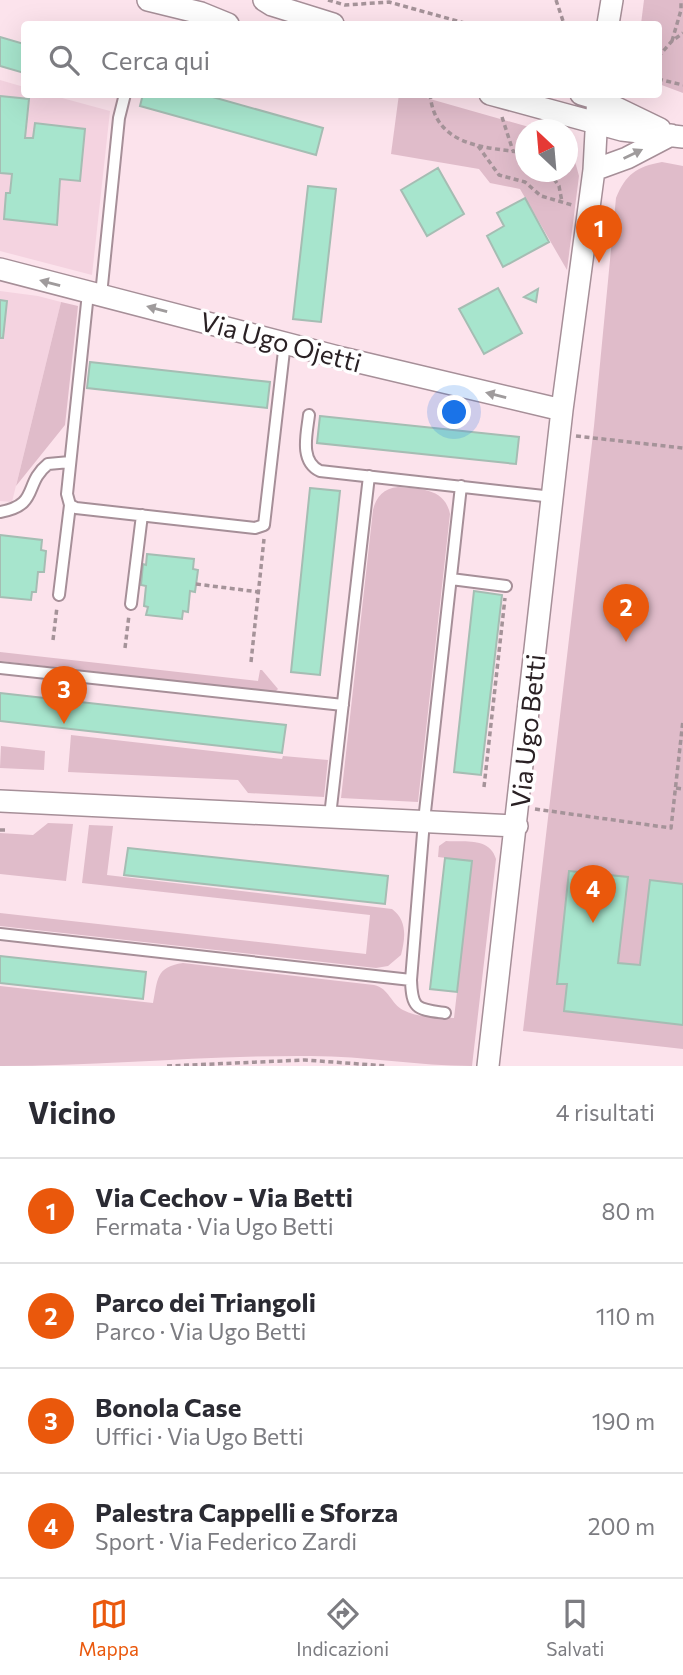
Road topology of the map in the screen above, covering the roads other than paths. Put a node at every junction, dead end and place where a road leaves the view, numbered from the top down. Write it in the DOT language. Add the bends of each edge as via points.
graph roads {
  1 [pos="148,0"];
  2 [pos="220,0"];
  3 [pos="264,0"];
  4 [pos="612,0"];
  5 [pos="201,13"];
  6 [pos="221,21"];
  7 [pos="323,21"];
  8 [pos="608,21"];
  9 [pos="124,98"];
  10 [pos="593,98"];
  11 [pos="597,98"];
  12 [pos="495,103"];
  13 [pos="597,123"];
  14 [pos="677,136"];
  15 [pos="594,170"];
  16 [pos="0,270"];
  17 [pos="94,294"];
  18 [pos="285,342"];
  19 [pos="562,410"];
  20 [pos="309,415"];
  21 [pos="70,462"];
  22 [pos="369,476"];
  23 [pos="461,486"];
  24 [pos="553,496"];
  25 [pos="70,505"];
  26 [pos="0,512"];
  27 [pos="142,515"];
  28 [pos="451,579"];
  29 [pos="506,586"];
  30 [pos="59,595"];
  31 [pos="131,604"];
  32 [pos="0,668"];
  33 [pos="343,705"];
  34 [pos="0,801"];
  35 [pos="330,816"];
  36 [pos="518,816"];
  37 [pos="424,821"];
  38 [pos="0,934"];
  39 [pos="411,980"];
  40 [pos="445,1013"];
  41 [pos="488,1066"];
  1 -- 5 [label="street"];
  2 -- 5 [label="street"];
  3 -- 7 [label="street"];
  4 -- 8 [label="street"];
  5 -- 6 [label="street"];
  9 -- 17 [label="lane"];
  10 -- 13 [label="street, Via Ugo Betti"];
  11 -- 14 [label="street"];
  12 -- 13 [label="street"];
  13 -- 14 [label="street"];
  13 -- 15 [label="street, Via Ugo Betti"];
  15 -- 14 [label="street, one-way"];
  15 -- 19 [label="street, Via Ugo Betti"];
  17 -- 16 [label="street, Via Ugo Ojetti, one-way"];
  18 -- 17 [label="street, Via Ugo Ojetti, one-way"];
  17 -- 21 [label="lane"];
  19 -- 18 [label="street, Via Ugo Ojetti, one-way"];
  18 -- 27 [label="lane" via="264,525 255,528"];
  19 -- 24 [label="street, Via Ugo Betti"];
  20 -- 22 [label="lane" via="306,454 314,468"];
  21 -- 25 [label="lane" via="66,495"];
  21 -- 26 [label="lane" via="48,464 23,504"];
  22 -- 23 [label="lane"];
  22 -- 33 [label="lane"];
  23 -- 24 [label="lane"];
  23 -- 28 [label="lane"];
  24 -- 36 [label="street, Via Ugo Betti"];
  25 -- 27 [label="lane"];
  25 -- 30 [label="lane"];
  27 -- 31 [label="lane"];
  28 -- 29 [label="lane"];
  28 -- 37 [label="lane"];
  32 -- 33 [label="lane"];
  33 -- 35 [label="lane"];
  34 -- 35 [label="street, Via Ugo Betti"];
  35 -- 37 [label="street, Via Ugo Betti"];
  36 -- 37 [label="street, Via Ugo Betti"];
  36 -- 41 [label="street"];
  37 -- 39 [label="lane"];
  38 -- 39 [label="lane"];
  39 -- 40 [label="lane" via="415,1006"];
}
